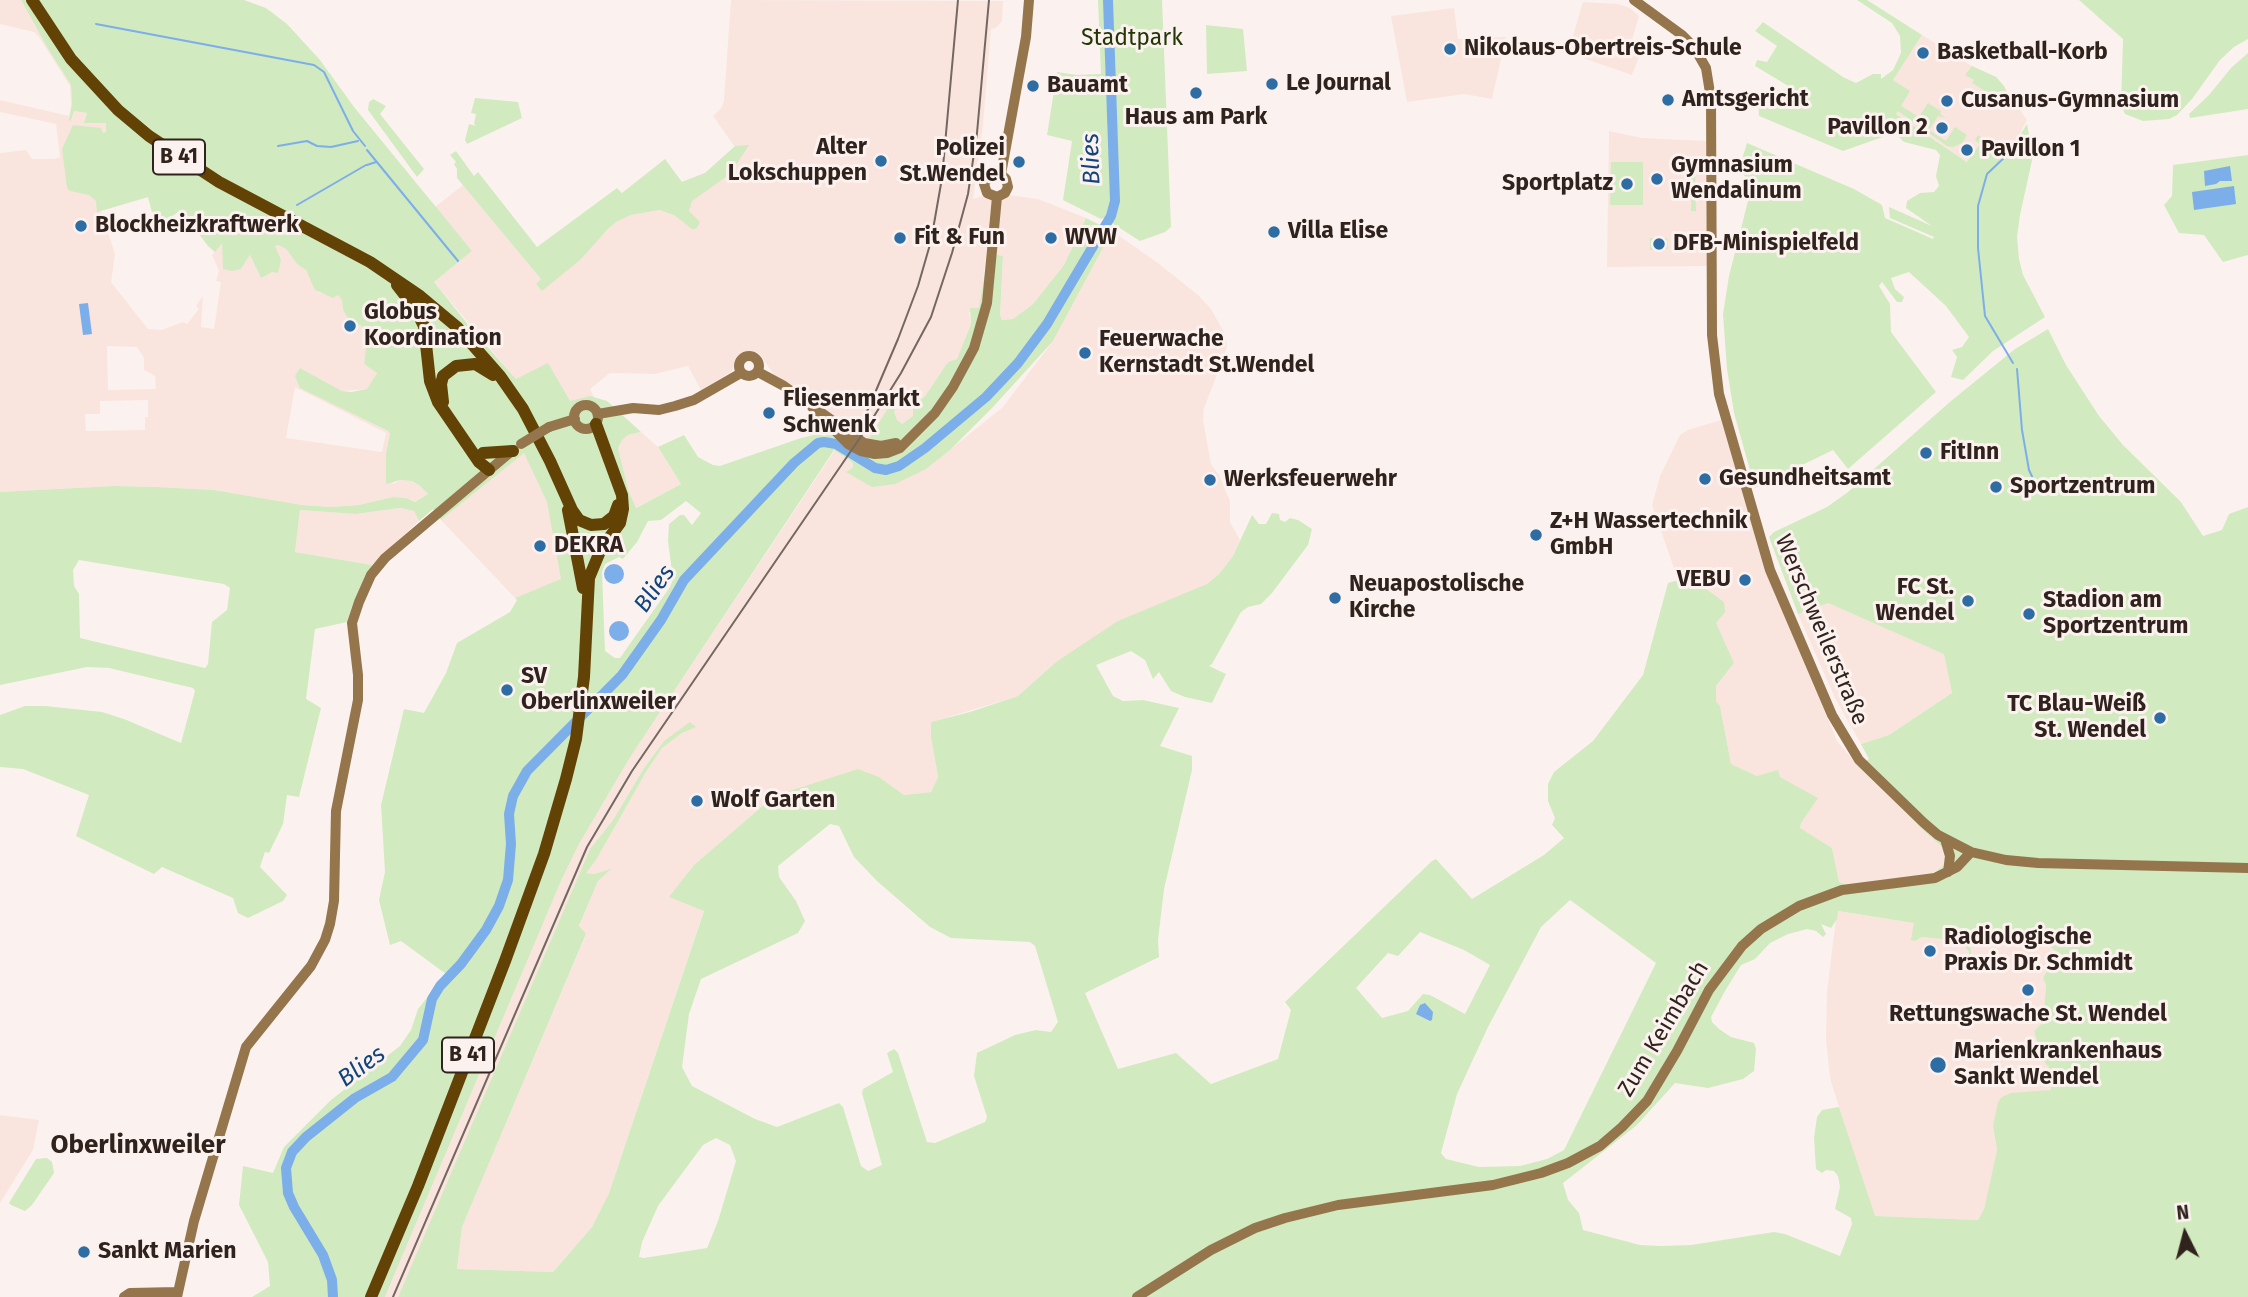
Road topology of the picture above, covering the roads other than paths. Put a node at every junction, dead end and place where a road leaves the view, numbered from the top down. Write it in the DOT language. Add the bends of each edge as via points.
graph roads {
  1 [pos="32,0"];
  2 [pos="1029,0"];
  3 [pos="1634,0"];
  4 [pos="1000,174"];
  5 [pos="997,197"];
  6 [pos="370,262"];
  7 [pos="758,372"];
  8 [pos="741,373"];
  9 [pos="523,409"];
  10 [pos="575,419"];
  11 [pos="593,422"];
  12 [pos="517,447"];
  13 [pos="483,453"];
  14 [pos="550,461"];
  15 [pos="491,468"];
  16 [pos="587,627"];
  17 [pos="1945,839"];
  18 [pos="1967,850"];
  19 [pos="1949,868"];
  20 [pos="2248,868"];
  21 [pos="177,1294"];
  22 [pos="124,1297"];
  23 [pos="371,1297"];
  24 [pos="1137,1297"];
  1 -- 6 [label="highway, B 41" via="79,68 149,136 219,182"];
  2 -- 4 [label="main road"];
  3 -- 17 [label="main road, Werschweilerstraße" via="1682,35 1706,68 1711,99 1714,360 1724,416 1770,570 1843,737 1885,788"];
  4 -- 5 [label="main road" via="1008,187"];
  4 -- 5 [label="main road" via="989,176 984,184 987,193"];
  5 -- 7 [label="main road" via="987,303 974,348 935,413 911,435 887,450 864,443"];
  6 -- 9 [label="highway, B 41" via="457,327"];
  6 -- 15 [label="highway" via="415,308 426,338 433,392 480,462"];
  7 -- 8 [label="main road" via="750,377"];
  7 -- 8 [label="main road" via="759,362 748,356 740,361"];
  8 -- 11 [label="main road" via="694,400 659,410 633,408"];
  9 -- 13 [label="highway" via="483,367 466,363 443,376 444,404"];
  9 -- 14 [label="highway, B 41"];
  10 -- 11 [label="main road" via="579,426"];
  10 -- 11 [label="main road" via="576,411 584,406 594,408"];
  10 -- 12 [label="main road, bridge" via="550,427"];
  11 -- 14 [label="highway" via="592,434 618,506 610,521 591,525 575,515"];
  11 -- 16 [label="highway" via="622,495 623,509 620,523 591,569"];
  12 -- 13 [label="highway"];
  12 -- 15 [label="main road"];
  13 -- 15 [label="highway"];
  14 -- 16 [label="highway, B 41" via="575,536"];
  15 -- 21 [label="main road" via="378,566 353,617 358,700 337,807 330,924 311,966 246,1047"];
  16 -- 23 [label="highway, B 41" via="576,739 557,811 530,894"];
  17 -- 18 [label="main road, Werschweilerstraße"];
  17 -- 19 [label="main road"];
  18 -- 19 [label="main road, Zum Keimbach" via="1957,867"];
  18 -- 20 [label="main road, Werschweilerstraße" via="2038,863"];
  19 -- 24 [label="main road, Zum Keimbach" via="1922,880 1842,890 1799,906 1762,929 1742,946 1709,990 1647,1101 1600,1146 1568,1163 1493,1185 1313,1210 1255,1228"];
  21 -- 22 [label="main road" via="130,1293"];
}
